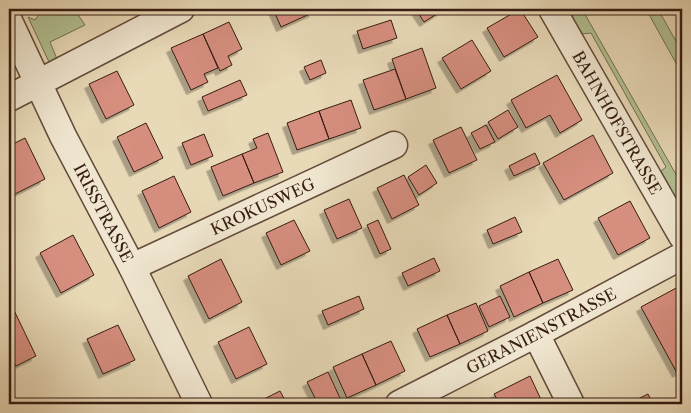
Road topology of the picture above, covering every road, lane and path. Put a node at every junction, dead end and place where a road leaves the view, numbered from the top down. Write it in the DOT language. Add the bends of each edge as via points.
graph roads {
  1 [pos="181,9"];
  2 [pos="552,9"];
  3 [pos="9,21"];
  4 [pos="39,82"];
  5 [pos="9,98"];
  6 [pos="394,146"];
  7 [pos="682,236"];
  8 [pos="682,256"];
  9 [pos="132,267"];
  10 [pos="536,334"];
  11 [pos="199,404"];
  12 [pos="399,404"];
  13 [pos="572,404"];
  1 -- 4 [label="street"];
  2 -- 7 [label="street, BAHNHOFSTRASSE"];
  3 -- 4 [label="street, IRISSTRASSE"];
  4 -- 5 [label="street"];
  4 -- 9 [label="street, IRISSTRASSE"];
  6 -- 9 [label="street, KROKUSWEG"];
  8 -- 10 [label="street, GERANIENSTRASSE"];
  9 -- 11 [label="street, IRISSTRASSE"];
  10 -- 12 [label="street, GERANIENSTRASSE"];
  10 -- 13 [label="street"];
}
